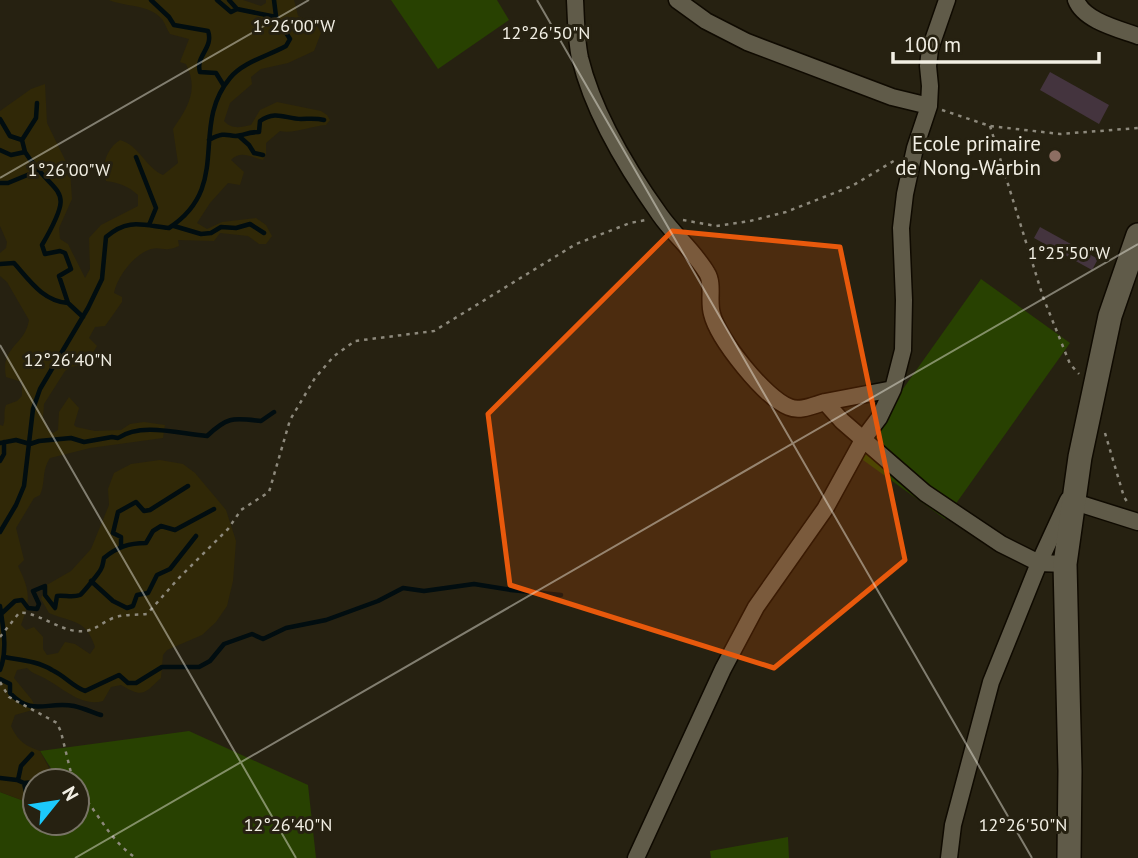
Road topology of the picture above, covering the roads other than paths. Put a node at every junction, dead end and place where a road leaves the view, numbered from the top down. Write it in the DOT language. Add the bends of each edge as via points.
graph roads {
  1 [pos="575,0"];
  2 [pos="677,0"];
  3 [pos="947,0"];
  4 [pos="1076,0"];
  5 [pos="1138,36"];
  6 [pos="929,106"];
  7 [pos="1138,234"];
  8 [pos="893,389"];
  9 [pos="825,402"];
  10 [pos="864,438"];
  11 [pos="1079,477"];
  12 [pos="1074,502"];
  13 [pos="1135,516"];
  14 [pos="1039,564"];
  15 [pos="1065,564"];
  16 [pos="636,858"];
  17 [pos="949,858"];
  18 [pos="1069,858"];
  1 -- 9 [label="street" via="576,34 586,79 626,163 661,217 709,276 711,313 717,328 746,369 780,402 801,409"];
  2 -- 6 [label="street" via="747,42 892,97"];
  3 -- 6 [label="street" via="930,49"];
  4 -- 5 [label="street" via="1103,23"];
  6 -- 8 [label="street" via="915,148 901,228 903,350"];
  7 -- 11 [label="street" via="1110,316"];
  8 -- 9 [label="street"];
  8 -- 10 [label="street"];
  9 -- 10 [label="street"];
  10 -- 14 [label="street" via="925,494"];
  10 -- 16 [label="street" via="825,509 756,607"];
  11 -- 12 [label="street"];
  11 -- 14 [label="street"];
  12 -- 13 [label="street"];
  12 -- 15 [label="street"];
  14 -- 15 [label="street"];
  14 -- 17 [label="street" via="991,682 953,825"];
  15 -- 18 [label="street"];
}
